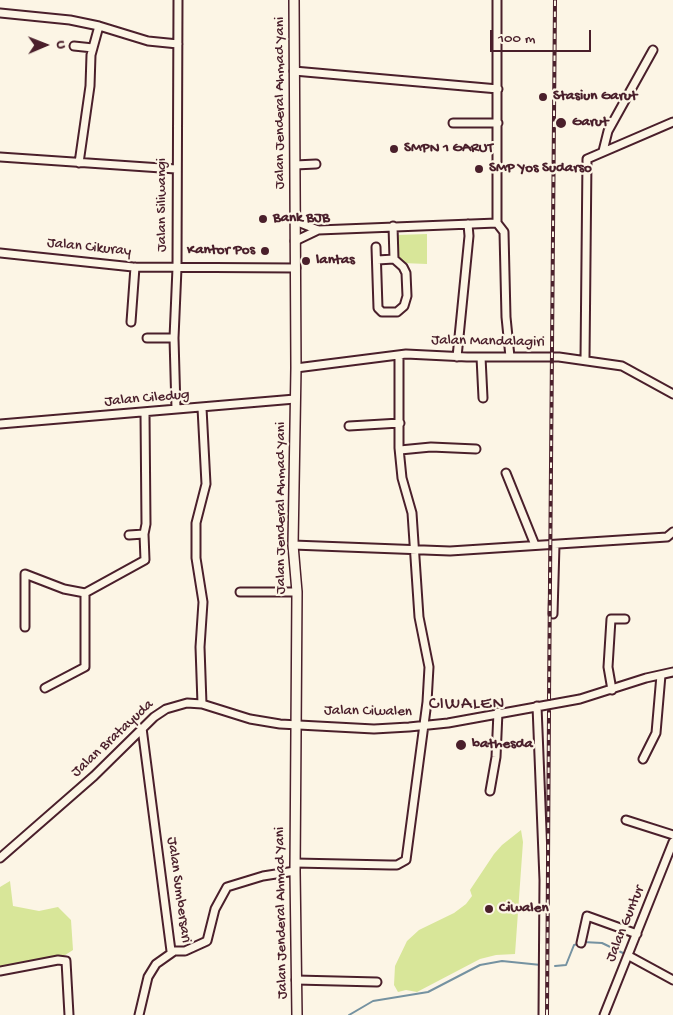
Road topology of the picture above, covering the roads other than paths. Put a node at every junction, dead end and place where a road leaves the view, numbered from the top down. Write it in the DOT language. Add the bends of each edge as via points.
graph roads {
  1 [pos="178,0"];
  2 [pos="294,0"];
  3 [pos="497,0"];
  4 [pos="0,13"];
  5 [pos="99,26"];
  6 [pos="178,44"];
  7 [pos="74,46"];
  8 [pos="92,48"];
  9 [pos="653,50"];
  10 [pos="294,71"];
  11 [pos="498,89"];
  12 [pos="673,122"];
  13 [pos="453,123"];
  14 [pos="498,123"];
  15 [pos="603,151"];
  16 [pos="0,157"];
  17 [pos="79,163"];
  18 [pos="316,164"];
  19 [pos="295,165"];
  20 [pos="176,169"];
  21 [pos="295,222"];
  22 [pos="497,222"];
  23 [pos="468,224"];
  24 [pos="393,226"];
  25 [pos="318,230"];
  26 [pos="295,241"];
  27 [pos="376,248"];
  28 [pos="0,253"];
  29 [pos="394,259"];
  30 [pos="376,260"];
  31 [pos="135,267"];
  32 [pos="177,268"];
  33 [pos="296,268"];
  34 [pos="131,322"];
  35 [pos="147,338"];
  36 [pos="174,338"];
  37 [pos="399,355"];
  38 [pos="457,357"];
  39 [pos="481,357"];
  40 [pos="510,357"];
  41 [pos="585,359"];
  42 [pos="296,368"];
  43 [pos="673,394"];
  44 [pos="483,398"];
  45 [pos="295,399"];
  46 [pos="202,408"];
  47 [pos="176,409"];
  48 [pos="145,413"];
  49 [pos="400,423"];
  50 [pos="0,424"];
  51 [pos="349,426"];
  52 [pos="476,449"];
  53 [pos="400,450"];
  54 [pos="506,473"];
  55 [pos="673,532"];
  56 [pos="129,534"];
  57 [pos="144,534"];
  58 [pos="558,544"];
  59 [pos="294,545"];
  60 [pos="535,545"];
  61 [pos="414,550"];
  62 [pos="240,592"];
  63 [pos="297,592"];
  64 [pos="85,593"];
  65 [pos="553,614"];
  66 [pos="625,618"];
  67 [pos="25,627"];
  68 [pos="673,672"];
  69 [pos="661,675"];
  70 [pos="45,688"];
  71 [pos="612,690"];
  72 [pos="202,704"];
  73 [pos="537,706"];
  74 [pos="498,712"];
  75 [pos="296,725"];
  76 [pos="424,726"];
  77 [pos="142,728"];
  78 [pos="643,759"];
  79 [pos="490,791"];
  80 [pos="626,820"];
  81 [pos="673,835"];
  82 [pos="673,842"];
  83 [pos="0,858"];
  84 [pos="295,867"];
  85 [pos="637,934"];
  86 [pos="581,943"];
  87 [pos="173,952"];
  88 [pos="629,956"];
  89 [pos="0,971"];
  90 [pos="296,980"];
  91 [pos="673,980"];
  92 [pos="377,982"];
  93 [pos="69,1015"];
  94 [pos="140,1015"];
  95 [pos="297,1015"];
  96 [pos="543,1015"];
  97 [pos="604,1015"];
  1 -- 6 [label="street, Jalan Siliwangi"];
  2 -- 10 [label="main road, Jalan Jenderal Ahmad Yani"];
  3 -- 11 [label="street"];
  4 -- 5 [label="street"];
  5 -- 6 [label="street" via="148,41"];
  5 -- 8 [label="street"];
  6 -- 20 [label="street, Jalan Siliwangi"];
  7 -- 8 [label="street"];
  8 -- 17 [label="street"];
  9 -- 15 [label="street" via="608,131"];
  10 -- 11 [label="street"];
  10 -- 19 [label="main road, Jalan Jenderal Ahmad Yani"];
  11 -- 14 [label="street"];
  12 -- 15 [label="street"];
  13 -- 14 [label="street"];
  14 -- 22 [label="street"];
  15 -- 41 [label="street" via="587,159"];
  16 -- 17 [label="street"];
  17 -- 20 [label="street"];
  18 -- 19 [label="street"];
  19 -- 21 [label="main road, Jalan Jenderal Ahmad Yani"];
  20 -- 32 [label="street, Jalan Siliwangi"];
  21 -- 25 [label="street"];
  21 -- 26 [label="main road, Jalan Jenderal Ahmad Yani"];
  22 -- 23 [label="street"];
  22 -- 40 [label="street" via="504,232"];
  23 -- 24 [label="street"];
  23 -- 38 [label="street"];
  24 -- 25 [label="street"];
  24 -- 29 [label="street"];
  25 -- 26 [label="street"];
  26 -- 33 [label="main road, Jalan Jenderal Ahmad Yani"];
  27 -- 30 [label="street"];
  28 -- 31 [label="street, Jalan Cikuray"];
  29 -- 30 [label="street"];
  29 -- 30 [label="street" via="404,266 407,296 402,310 388,313 378,308"];
  31 -- 32 [label="street, Jalan Cikuray"];
  31 -- 34 [label="street"];
  32 -- 33 [label="street, Jalan Cikuray"];
  32 -- 36 [label="street, Jalan Siliwangi"];
  33 -- 42 [label="main road, Jalan Jenderal Ahmad Yani"];
  35 -- 36 [label="street"];
  36 -- 47 [label="street, Jalan Siliwangi"];
  37 -- 38 [label="street, Jalan Mandalagiri"];
  37 -- 42 [label="street, Jalan Mandalagiri"];
  37 -- 49 [label="street"];
  38 -- 39 [label="street, Jalan Mandalagiri"];
  39 -- 40 [label="street, Jalan Mandalagiri"];
  39 -- 44 [label="street"];
  40 -- 41 [label="street, Jalan Mandalagiri"];
  41 -- 43 [label="street, Jalan Mandalagiri" via="622,366"];
  42 -- 45 [label="main road, Jalan Jenderal Ahmad Yani"];
  45 -- 46 [label="street, Jalan Ciledug"];
  45 -- 59 [label="main road, Jalan Jenderal Ahmad Yani"];
  46 -- 47 [label="street, Jalan Ciledug"];
  46 -- 72 [label="street" via="206,484 198,514 196,558 203,602 200,647"];
  47 -- 48 [label="street, Jalan Ciledug"];
  48 -- 50 [label="street, Jalan Ciledug"];
  48 -- 57 [label="street" via="147,498"];
  49 -- 51 [label="street"];
  49 -- 53 [label="street"];
  52 -- 53 [label="street" via="431,447"];
  53 -- 61 [label="street" via="402,478 412,513"];
  54 -- 60 [label="street"];
  55 -- 58 [label="street" via="667,537"];
  56 -- 57 [label="street"];
  57 -- 64 [label="street" via="145,560"];
  58 -- 60 [label="street"];
  58 -- 65 [label="street"];
  59 -- 61 [label="street"];
  59 -- 63 [label="main road, Jalan Jenderal Ahmad Yani"];
  60 -- 61 [label="street"];
  61 -- 76 [label="street" via="419,618 429,667"];
  62 -- 63 [label="street"];
  63 -- 75 [label="main road, Jalan Jenderal Ahmad Yani"];
  64 -- 67 [label="street" via="64,589 25,574"];
  64 -- 70 [label="street" via="85,667"];
  66 -- 71 [label="street" via="611,619 608,667"];
  68 -- 69 [label="street, Jalan Ciwalen"];
  69 -- 71 [label="street, Jalan Ciwalen"];
  69 -- 78 [label="street" via="656,734"];
  71 -- 73 [label="street, Jalan Ciwalen"];
  72 -- 75 [label="street, Jalan Bratayuda" via="250,719"];
  72 -- 77 [label="street, Jalan Bratayuda" via="187,703 166,709"];
  73 -- 74 [label="street, Jalan Ciwalen"];
  73 -- 96 [label="street" via="544,880"];
  74 -- 76 [label="street, Jalan Ciwalen"];
  74 -- 79 [label="street" via="496,758"];
  75 -- 76 [label="street, Jalan Ciwalen" via="374,729"];
  75 -- 84 [label="main road, Jalan Jenderal Ahmad Yani"];
  76 -- 84 [label="street" via="406,860 397,865"];
  77 -- 83 [label="street, Jalan Bratayuda" via="94,776"];
  77 -- 87 [label="street, Jalan Sumbersari"];
  80 -- 81 [label="street"];
  82 -- 85 [label="street, Jalan Guntur"];
  84 -- 87 [label="street, Jalan Sumbersari" via="227,888 215,909 208,941"];
  84 -- 90 [label="main road, Jalan Jenderal Ahmad Yani"];
  85 -- 86 [label="street" via="587,916"];
  85 -- 88 [label="street, Jalan Guntur"];
  87 -- 94 [label="street" via="156,964 148,977"];
  88 -- 91 [label="street"];
  88 -- 97 [label="street, Jalan Guntur"];
  89 -- 93 [label="street" via="66,961"];
  90 -- 92 [label="street"];
  90 -- 95 [label="main road, Jalan Jenderal Ahmad Yani"];
}
